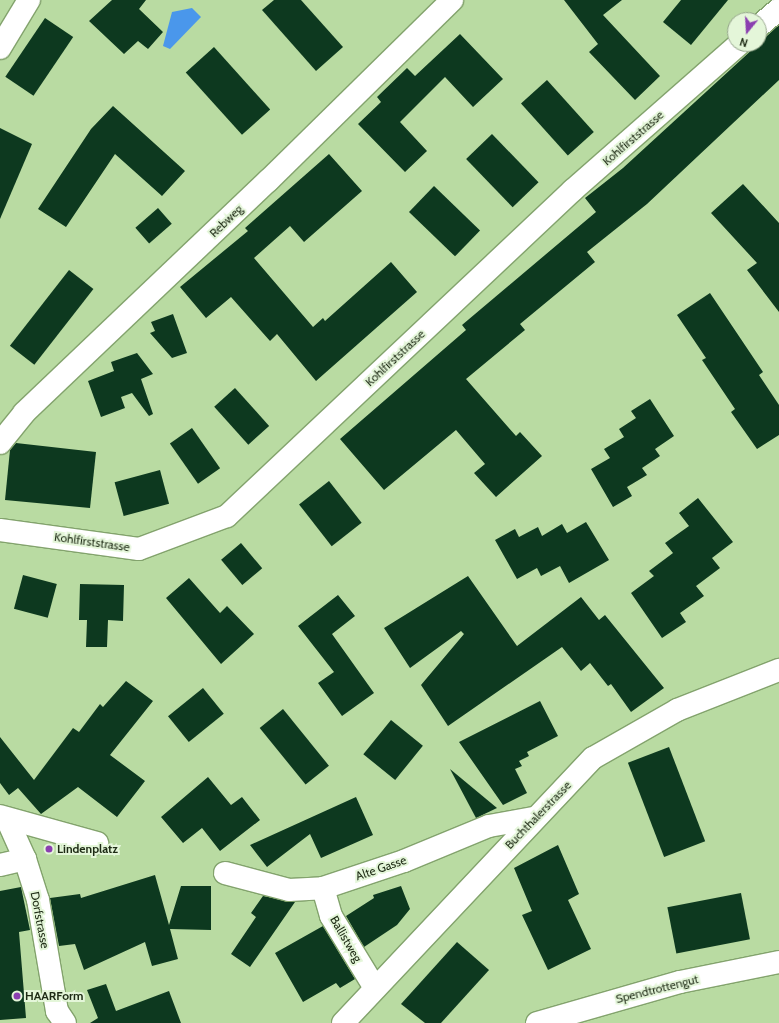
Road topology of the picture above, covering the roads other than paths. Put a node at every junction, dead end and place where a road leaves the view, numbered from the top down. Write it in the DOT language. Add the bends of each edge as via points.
graph roads {
  1 [pos="29,0"];
  2 [pos="452,0"];
  3 [pos="779,9"];
  4 [pos="767,19"];
  5 [pos="0,48"];
  6 [pos="730,52"];
  7 [pos="0,443"];
  8 [pos="0,530"];
  9 [pos="779,670"];
  10 [pos="3,817"];
  11 [pos="534,818"];
  12 [pos="97,843"];
  13 [pos="25,859"];
  14 [pos="0,866"];
  15 [pos="225,873"];
  16 [pos="323,888"];
  17 [pos="779,962"];
  18 [pos="375,988"];
  19 [pos="65,1023"];
  20 [pos="343,1023"];
  21 [pos="537,1023"];
  1 -- 5 [label="street"];
  2 -- 7 [label="street, Rebweg" via="268,181 24,414"];
  3 -- 4 [label="street"];
  6 -- 8 [label="street, Kohlfirststrasse" via="573,190 227,516 139,548"];
  9 -- 11 [label="street, Buchthalerstrasse" via="677,710 594,758"];
  10 -- 12 [label="street"];
  10 -- 13 [label="street, Dorfstrasse"];
  11 -- 16 [label="street, Alte Gasse" via="489,826 404,861"];
  11 -- 18 [label="street, Buchthalerstrasse"];
  13 -- 14 [label="street"];
  13 -- 19 [label="street, Dorfstrasse" via="38,900 57,1011"];
  15 -- 16 [label="street, Alte Gasse" via="289,890"];
  16 -- 18 [label="street, Ballistweg" via="331,916"];
  17 -- 21 [label="street, Spendtrottengut" via="680,982"];
  18 -- 20 [label="street, Buchthalerstrasse"];
}
